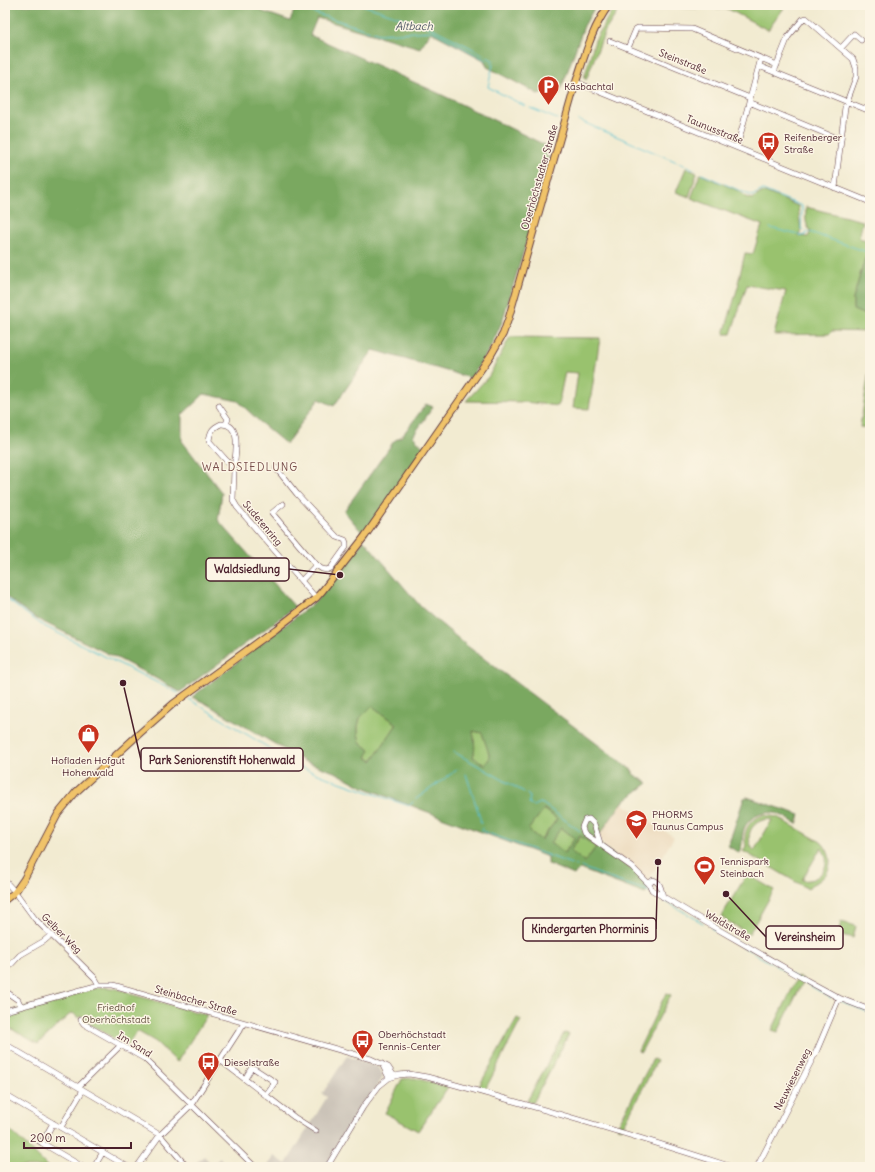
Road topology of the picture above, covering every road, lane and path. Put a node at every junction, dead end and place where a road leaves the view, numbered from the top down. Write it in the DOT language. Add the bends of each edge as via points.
graph roads {
  1 [pos="609,5"];
  2 [pos="861,40"];
  3 [pos="610,41"];
  4 [pos="628,48"];
  5 [pos="841,48"];
  6 [pos="761,58"];
  7 [pos="777,65"];
  8 [pos="759,66"];
  9 [pos="774,72"];
  10 [pos="576,82"];
  11 [pos="749,100"];
  12 [pos="847,102"];
  13 [pos="870,111"];
  14 [pos="842,140"];
  15 [pos="737,147"];
  16 [pos="835,188"];
  17 [pos="870,202"];
  18 [pos="219,406"];
  19 [pos="226,424"];
  20 [pos="276,468"];
  21 [pos="234,469"];
  22 [pos="283,504"];
  23 [pos="316,565"];
  24 [pos="301,581"];
  25 [pos="316,598"];
  26 [pos="600,843"];
  27 [pos="5,881"];
  28 [pos="649,884"];
  29 [pos="15,892"];
  30 [pos="663,897"];
  31 [pos="5,900"];
  32 [pos="51,935"];
  33 [pos="5,971"];
  34 [pos="99,985"];
  35 [pos="5,991"];
  36 [pos="839,998"];
  37 [pos="21,1006"];
  38 [pos="5,1010"];
  39 [pos="870,1010"];
  40 [pos="81,1020"];
  41 [pos="244,1023"];
  42 [pos="5,1044"];
  43 [pos="121,1045"];
  44 [pos="220,1060"];
  45 [pos="391,1077"];
  46 [pos="244,1079"];
  47 [pos="81,1088"];
  48 [pos="5,1094"];
  49 [pos="266,1095"];
  50 [pos="192,1105"];
  51 [pos="53,1123"];
  52 [pos="61,1127"];
  53 [pos="316,1131"];
  54 [pos="160,1135"];
  55 [pos="36,1139"];
  56 [pos="42,1143"];
  57 [pos="103,1152"];
  58 [pos="83,1167"];
  59 [pos="94,1167"];
  60 [pos="128,1167"];
  61 [pos="137,1167"];
  62 [pos="187,1167"];
  63 [pos="255,1167"];
  64 [pos="327,1167"];
  65 [pos="732,1167"];
  66 [pos="757,1167"];
  1 -- 10 [label="main road, Oberhöchstadter Straße" via="591,37"];
  2 -- 5 [label="street" via="854,34"];
  3 -- 4 [label="street, Steinstraße"];
  4 -- 6 [label="street" via="638,28 690,29"];
  4 -- 11 [label="street, Steinstraße"];
  5 -- 7 [label="street" via="806,18 788,37"];
  5 -- 12 [label="street" via="853,59 857,73"];
  6 -- 7 [label="street"];
  6 -- 8 [label="street"];
  7 -- 9 [label="street"];
  8 -- 9 [label="street"];
  8 -- 11 [label="street"];
  9 -- 12 [label="street"];
  10 -- 15 [label="street, Taunusstraße"];
  10 -- 25 [label="main road, Oberhöchstadter Straße" via="503,334 365,536"];
  11 -- 14 [label="street, Steinstraße"];
  11 -- 15 [label="street"];
  12 -- 13 [label="street"];
  12 -- 14 [label="street"];
  14 -- 16 [label="street"];
  15 -- 16 [label="street, Taunusstraße"];
  16 -- 17 [label="street, Taunusstraße"];
  18 -- 19 [label="street, Sudetenring" via="228,419"];
  19 -- 21 [label="street, Sudetenring" via="230,425 236,435"];
  19 -- 21 [label="street" via="214,427 209,440"];
  20 -- 23 [label="street" via="337,537 345,540 346,547 331,568 327,570"];
  21 -- 24 [label="street, Sudetenring" via="234,500 237,507"];
  22 -- 23 [label="street" via="272,513"];
  23 -- 24 [label="street"];
  24 -- 25 [label="street, Sudetenring"];
  25 -- 29 [label="main road, Oberhöchstadter Straße" via="183,696 76,792 52,824 30,870"];
  26 -- 26 [label="street, Waldstraße" via="594,824 589,819 585,820 584,833"];
  26 -- 28 [label="street, Waldstraße" via="632,867"];
  27 -- 29 [label="street, Gelber Weg"];
  28 -- 30 [label="street, Waldstraße" via="652,890"];
  28 -- 30 [label="street, Waldstraße" via="653,880 658,882"];
  29 -- 31 [label="main road, Oberhöchstadter Straße"];
  29 -- 32 [label="street, Gelber Weg" via="28,911"];
  30 -- 36 [label="street, Waldstraße"];
  32 -- 33 [label="street" via="20,955"];
  32 -- 34 [label="street, Gelber Weg"];
  34 -- 37 [label="street, Steinbacher Straße"];
  34 -- 41 [label="street, Steinbacher Straße" via="113,985"];
  35 -- 37 [label="street" via="18,1000"];
  36 -- 39 [label="street, Waldstraße"];
  36 -- 66 [label="street, Neuwiesenweg" via="818,1050"];
  37 -- 38 [label="street, Steinbacher Straße"];
  40 -- 43 [label="street, Im Sand"];
  41 -- 44 [label="street"];
  41 -- 45 [label="street, Steinbacher Straße" via="371,1059 388,1067"];
  42 -- 47 [label="street"];
  43 -- 47 [label="street"];
  43 -- 50 [label="street, Im Sand" via="145,1059"];
  44 -- 46 [label="street"];
  44 -- 50 [label="street"];
  45 -- 64 [label="street" via="375,1089"];
  45 -- 65 [label="street" via="409,1074 427,1077"];
  46 -- 49 [label="street"];
  46 -- 49 [label="street" via="252,1067 275,1082"];
  47 -- 52 [label="street"];
  47 -- 54 [label="street"];
  48 -- 51 [label="street"];
  49 -- 53 [label="street"];
  50 -- 54 [label="street"];
  50 -- 63 [label="street, Im Sand"];
  51 -- 52 [label="street"];
  51 -- 56 [label="street"];
  52 -- 57 [label="street"];
  54 -- 61 [label="street"];
  54 -- 62 [label="street"];
  55 -- 56 [label="street"];
  56 -- 58 [label="street"];
  57 -- 59 [label="street"];
  57 -- 60 [label="street"];
}
